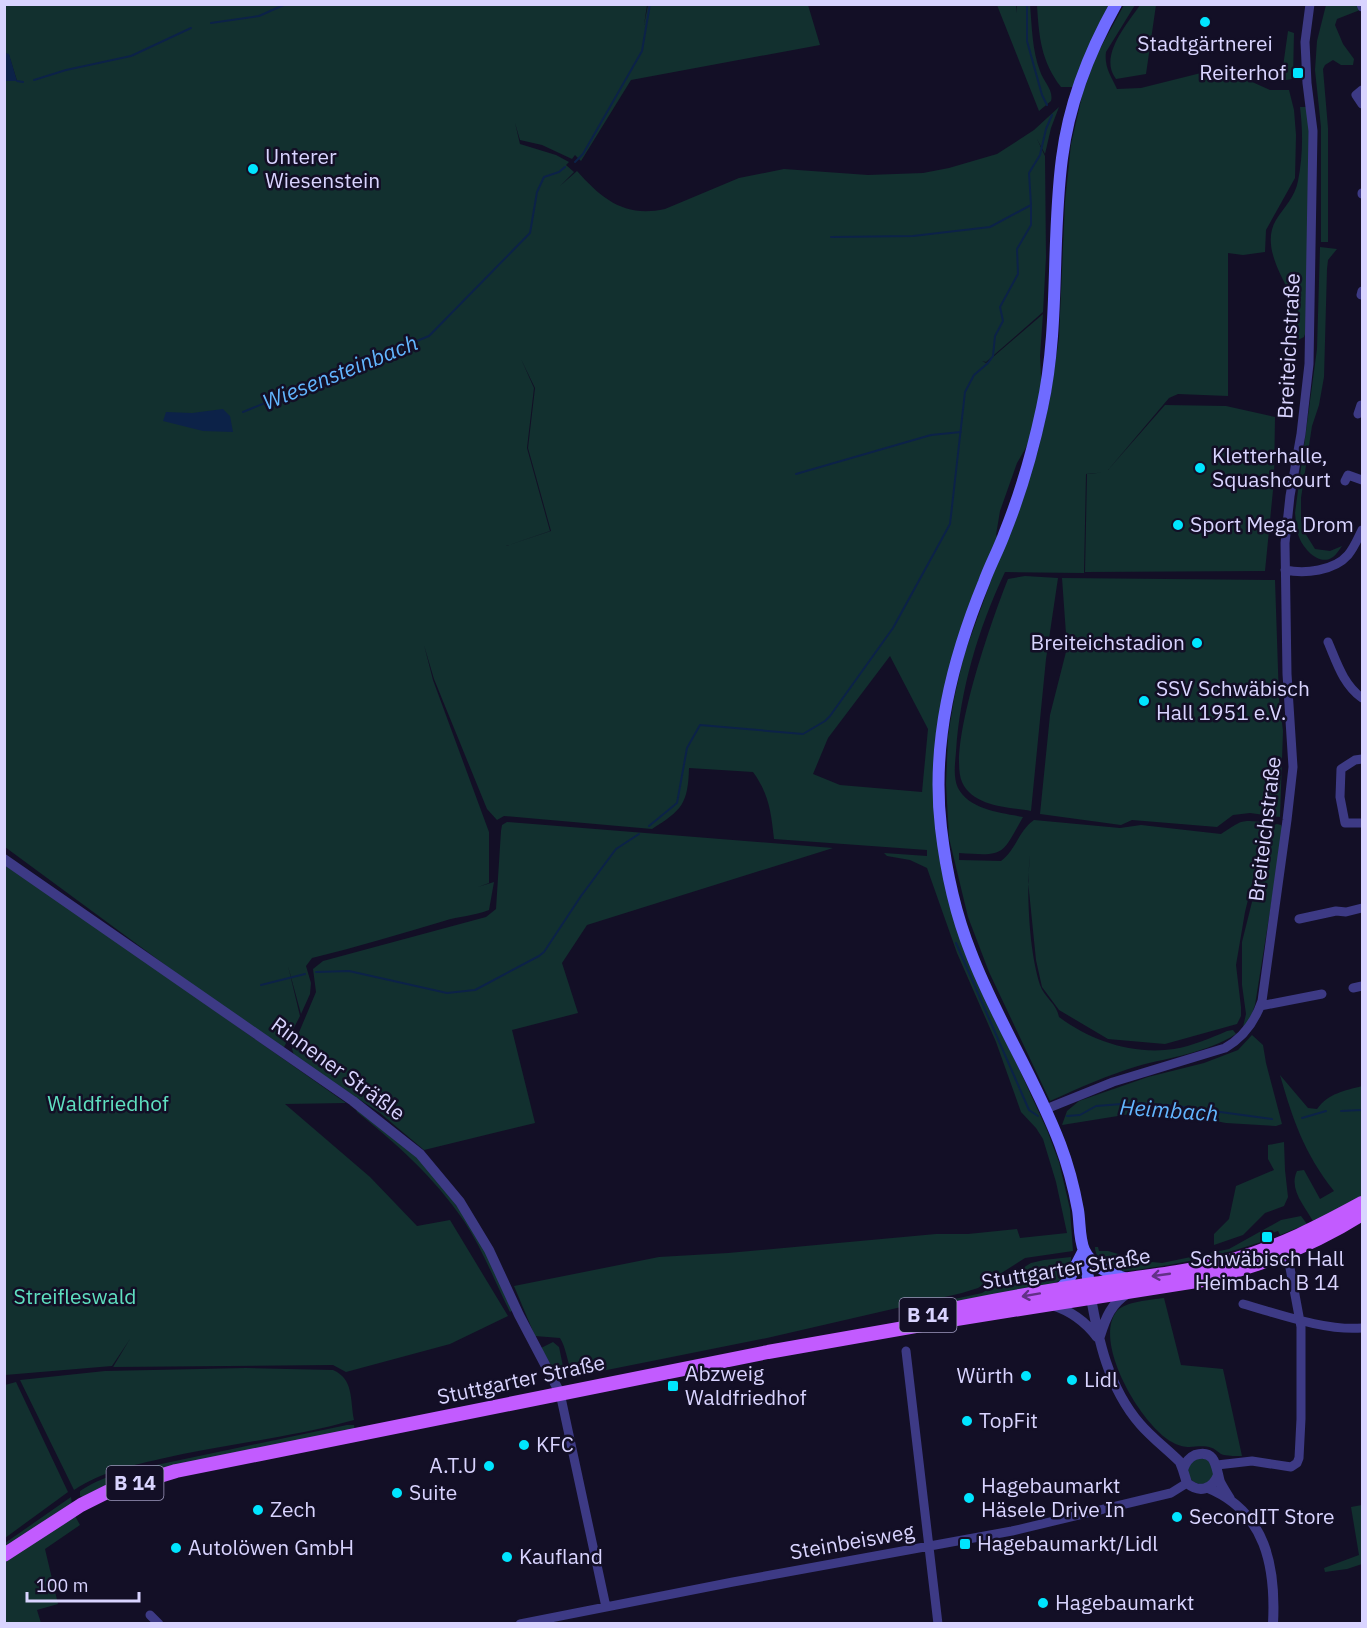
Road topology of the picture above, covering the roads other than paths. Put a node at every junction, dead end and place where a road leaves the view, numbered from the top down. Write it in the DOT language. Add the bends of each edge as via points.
graph roads {
  1 [pos="1116,4"];
  2 [pos="1310,4"];
  3 [pos="1362,90"];
  4 [pos="1362,104"];
  5 [pos="1348,475"];
  6 [pos="1362,480"];
  7 [pos="1362,530"];
  8 [pos="1285,570"];
  9 [pos="1328,642"];
  10 [pos="1362,698"];
  11 [pos="1362,759"];
  12 [pos="1362,823"];
  13 [pos="4,859"];
  14 [pos="1362,908"];
  15 [pos="1299,919"];
  16 [pos="1322,994"];
  17 [pos="1260,1006"];
  18 [pos="1046,1109"];
  19 [pos="1362,1203"];
  20 [pos="1362,1214"];
  21 [pos="1084,1253"];
  22 [pos="1285,1254"];
  23 [pos="1129,1286"];
  24 [pos="1089,1287"];
  25 [pos="1059,1290"];
  26 [pos="1048,1304"];
  27 [pos="1243,1304"];
  28 [pos="1299,1319"];
  29 [pos="1362,1328"];
  30 [pos="1099,1340"];
  31 [pos="906,1351"];
  32 [pos="768,1352"];
  33 [pos="560,1393"];
  34 [pos="1167,1448"];
  35 [pos="1197,1455"];
  36 [pos="1183,1470"];
  37 [pos="1217,1470"];
  38 [pos="1187,1483"];
  39 [pos="1208,1488"];
  40 [pos="1232,1502"];
  41 [pos="930,1547"];
  42 [pos="4,1555"];
  43 [pos="606,1607"];
  44 [pos="150,1615"];
  45 [pos="159,1623"];
  46 [pos="520,1623"];
  47 [pos="938,1623"];
  48 [pos="1273,1623"];
  1 -- 18 [label="main road" via="1084,70 1066,134 1052,335 1042,411 1005,532 960,648 946,699 940,749 941,828 948,881 962,931"];
  2 -- 8 [label="street, Breiteichstraße" via="1305,42 1313,130 1309,364 1287,517"];
  3 -- 4 [label="street" via="1356,94"];
  5 -- 6 [label="street"];
  7 -- 8 [label="street" via="1347,556 1333,565 1313,571"];
  8 -- 17 [label="street, Breiteichstraße" via="1293,767"];
  9 -- 10 [label="street" via="1342,675"];
  11 -- 12 [label="street" via="1341,769 1340,797 1345,823"];
  13 -- 33 [label="street, Rinnener Sträßle" via="353,1101 420,1154 460,1202 489,1250"];
  14 -- 15 [label="street"];
  16 -- 17 [label="street"];
  17 -- 18 [label="street" via="1249,1028 1225,1048 1113,1082"];
  18 -- 21 [label="main road" via="1072,1185"];
  19 -- 23 [label="main road, Stuttgarter Straße / B 14, one-way" via="1303,1235 1254,1254"];
  20 -- 22 [label="main road, Stuttgarter Straße / B 14"];
  21 -- 23 [label="main road"];
  21 -- 24 [label="main road"];
  21 -- 25 [label="main road"];
  22 -- 23 [label="main road, Stuttgarter Straße / B 14" via="1203,1280"];
  22 -- 28 [label="street"];
  23 -- 24 [label="main road, Stuttgarter Straße / B 14"];
  23 -- 30 [label="street" via="1108,1312"];
  24 -- 25 [label="main road, Stuttgarter Straße / B 14"];
  24 -- 26 [label="main road, Stuttgarter Straße / B 14"];
  24 -- 30 [label="street"];
  25 -- 32 [label="main road, Stuttgarter Straße / B 14, one-way" via="963,1306"];
  26 -- 30 [label="street" via="1077,1316"];
  26 -- 32 [label="main road, Stuttgarter Straße / B 14"];
  27 -- 28 [label="street"];
  28 -- 29 [label="street"];
  28 -- 37 [label="street" via="1301,1419 1297,1463 1291,1467 1252,1461"];
  30 -- 34 [label="street" via="1120,1397 1141,1425"];
  31 -- 41 [label="street"];
  32 -- 33 [label="main road, Stuttgarter Straße / B 14"];
  33 -- 42 [label="main road, Stuttgarter Straße / B 14" via="177,1471 107,1492"];
  33 -- 43 [label="street"];
  34 -- 35 [label="street"];
  34 -- 36 [label="street"];
  35 -- 36 [label="street" via="1188,1460"];
  35 -- 37 [label="street" via="1206,1455"];
  36 -- 38 [label="street"];
  37 -- 39 [label="street" via="1213,1485"];
  37 -- 40 [label="street"];
  38 -- 39 [label="street" via="1198,1489"];
  38 -- 41 [label="street, Steinbeisweg" via="1172,1493"];
  39 -- 40 [label="street"];
  40 -- 48 [label="street" via="1248,1516 1265,1545 1272,1572"];
  41 -- 43 [label="street, Steinbeisweg"];
  41 -- 47 [label="street"];
  43 -- 46 [label="street, Steinbeisweg"];
  44 -- 45 [label="street"];
}
